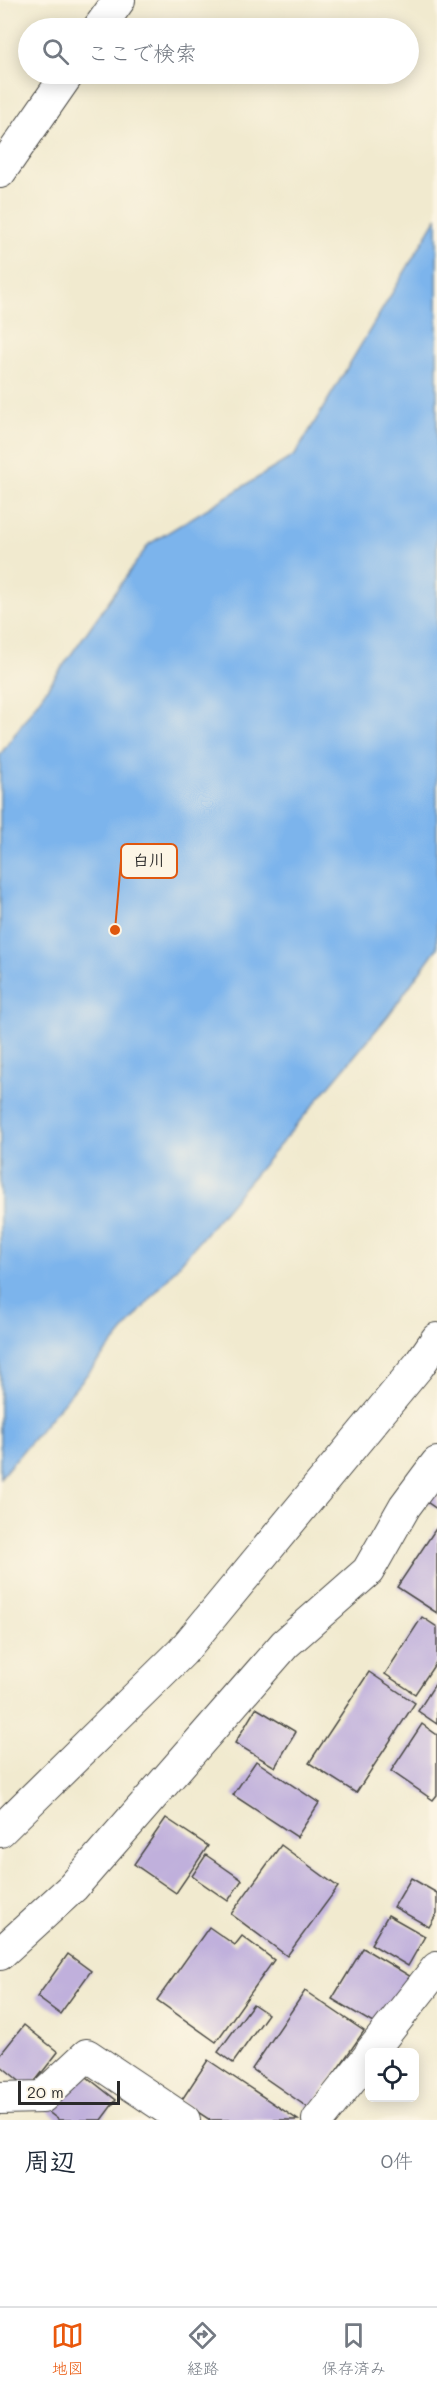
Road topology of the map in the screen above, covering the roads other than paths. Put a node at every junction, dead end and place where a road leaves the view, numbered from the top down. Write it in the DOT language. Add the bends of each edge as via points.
graph roads {
  1 [pos="119,0"];
  2 [pos="106,18"];
  3 [pos="61,84"];
  4 [pos="0,172"];
  5 [pos="437,1339"];
  6 [pos="437,1463"];
  7 [pos="0,1831"];
  8 [pos="0,1954"];
  9 [pos="437,1968"];
  10 [pos="375,2048"];
  11 [pos="365,2060"];
  12 [pos="0,2098"];
  13 [pos="184,2120"];
  14 [pos="318,2120"];
  1 -- 2 [label="street"];
  3 -- 4 [label="street"];
  5 -- 7 [label="street" via="182,1652"];
  6 -- 8 [label="street" via="405,1506 368,1571 285,1644 73,1887"];
  9 -- 10 [label="street"];
  11 -- 14 [label="street"];
  12 -- 13 [label="street" via="42,2097 87,2055"];
}
